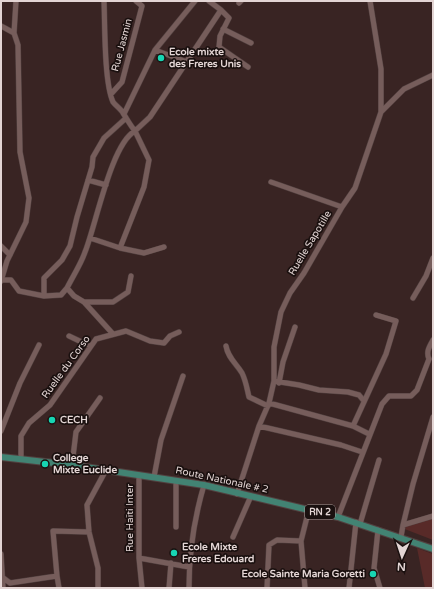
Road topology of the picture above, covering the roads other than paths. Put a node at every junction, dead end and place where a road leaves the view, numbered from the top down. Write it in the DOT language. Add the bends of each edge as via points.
graph roads {
  1 [pos="16,1"];
  2 [pos="104,1"];
  3 [pos="136,1"];
  4 [pos="209,1"];
  5 [pos="370,1"];
  6 [pos="193,2"];
  7 [pos="221,10"];
  8 [pos="2,26"];
  9 [pos="223,29"];
  10 [pos="14,33"];
  11 [pos="251,43"];
  12 [pos="154,50"];
  13 [pos="187,62"];
  14 [pos="248,67"];
  15 [pos="433,75"];
  16 [pos="111,94"];
  17 [pos="381,112"];
  18 [pos="125,116"];
  19 [pos="135,131"];
  20 [pos="88,180"];
  21 [pos="271,182"];
  22 [pos="106,185"];
  23 [pos="342,207"];
  24 [pos="90,238"];
  25 [pos="1,246"];
  26 [pos="164,247"];
  27 [pos="120,248"];
  28 [pos="10,256"];
  29 [pos="433,258"];
  30 [pos="131,276"];
  31 [pos="1,280"];
  32 [pos="67,288"];
  33 [pos="44,296"];
  34 [pos="413,298"];
  35 [pos="84,302"];
  36 [pos="376,315"];
  37 [pos="295,327"];
  38 [pos="178,332"];
  39 [pos="113,334"];
  40 [pos="70,336"];
  41 [pos="433,340"];
  42 [pos="39,344"];
  43 [pos="90,346"];
  44 [pos="226,346"];
  45 [pos="431,359"];
  46 [pos="183,376"];
  47 [pos="277,382"];
  48 [pos="100,398"];
  49 [pos="364,401"];
  50 [pos="268,405"];
  51 [pos="433,417"];
  52 [pos="259,426"];
  53 [pos="353,426"];
  54 [pos="1,431"];
  55 [pos="369,434"];
  56 [pos="362,452"];
  57 [pos="1,457"];
  58 [pos="20,459"];
  59 [pos="379,460"];
  60 [pos="72,464"];
  61 [pos="106,470"];
  62 [pos="139,475"];
  63 [pos="154,477"];
  64 [pos="176,481"];
  65 [pos="204,485"];
  66 [pos="237,494"];
  67 [pos="251,496"];
  68 [pos="309,509"];
  69 [pos="433,516"];
  70 [pos="338,517"];
  71 [pos="358,523"];
  72 [pos="403,525"];
  73 [pos="176,527"];
  74 [pos="378,530"];
  75 [pos="89,532"];
  76 [pos="233,537"];
  77 [pos="401,537"];
  78 [pos="300,541"];
  79 [pos="433,549"];
  80 [pos="1,554"];
  81 [pos="139,558"];
  82 [pos="171,563"];
  83 [pos="189,567"];
  84 [pos="58,576"];
  85 [pos="2,577"];
  86 [pos="3,588"];
  87 [pos="59,588"];
  88 [pos="98,588"];
  89 [pos="142,588"];
  90 [pos="169,588"];
  91 [pos="189,588"];
  92 [pos="267,588"];
  93 [pos="305,588"];
  94 [pos="349,588"];
  95 [pos="380,588"];
  1 -- 10 [label="street"];
  2 -- 16 [label="street"];
  3 -- 16 [label="street, Rue Jasmin" via="142,6 122,82"];
  4 -- 7 [label="street"];
  5 -- 17 [label="street, Ruelle Sapotille" via="381,69"];
  6 -- 12 [label="street"];
  7 -- 9 [label="street" via="229,18"];
  7 -- 13 [label="street"];
  8 -- 10 [label="street"];
  9 -- 11 [label="street"];
  9 -- 14 [label="street" via="220,46"];
  10 -- 28 [label="street" via="18,52 20,152 29,198 26,222"];
  12 -- 13 [label="street"];
  12 -- 18 [label="street"];
  13 -- 19 [label="street" via="150,117"];
  15 -- 17 [label="street" via="404,89"];
  16 -- 18 [label="street"];
  17 -- 23 [label="street, Ruelle Sapotille" via="355,188"];
  18 -- 19 [label="street"];
  18 -- 20 [label="street" via="104,138 93,157"];
  19 -- 22 [label="street" via="125,139"];
  19 -- 27 [label="street" via="149,160 144,186"];
  20 -- 22 [label="street"];
  20 -- 33 [label="street" via="70,246 62,260 44,278"];
  21 -- 23 [label="street"];
  22 -- 24 [label="street"];
  23 -- 47 [label="street, Ruelle Sapotille" via="281,312 274,347"];
  24 -- 27 [label="street"];
  24 -- 32 [label="street" via="85,254"];
  25 -- 28 [label="street"];
  26 -- 27 [label="street" via="144,253"];
  28 -- 31 [label="street"];
  29 -- 34 [label="street"];
  30 -- 35 [label="street" via="128,292 113,302"];
  31 -- 33 [label="street" via="11,280 23,294"];
  32 -- 33 [label="street" via="61,295"];
  32 -- 35 [label="street"];
  35 -- 39 [label="street"];
  36 -- 49 [label="street" via="396,321 386,354"];
  37 -- 47 [label="street"];
  38 -- 39 [label="street, Ruelle du Corso" via="164,343 150,341 126,331"];
  39 -- 43 [label="street, Ruelle du Corso" via="96,339"];
  40 -- 43 [label="street"];
  41 -- 45 [label="street" via="427,355"];
  42 -- 54 [label="street"];
  43 -- 58 [label="street, Ruelle du Corso" via="50,405 29,423 21,436"];
  44 -- 50 [label="street" via="228,355 246,380 249,397"];
  45 -- 55 [label="street" via="417,390 411,396 389,396 382,404"];
  46 -- 63 [label="street" via="161,440"];
  47 -- 49 [label="street" via="319,390 348,392 359,395"];
  47 -- 50 [label="street, Ruelle Sapotille"];
  48 -- 60 [label="street" via="76,432"];
  49 -- 53 [label="street"];
  50 -- 52 [label="street, Ruelle Sapotille"];
  50 -- 53 [label="street"];
  51 -- 72 [label="street"];
  52 -- 56 [label="street"];
  52 -- 66 [label="street, Ruelle Sapotille"];
  53 -- 55 [label="street"];
  55 -- 56 [label="street"];
  56 -- 70 [label="street"];
  57 -- 58 [label="main road, Route Nationale # 2 / RN 2"];
  58 -- 60 [label="main road, Route Nationale # 2 / RN 2"];
  59 -- 71 [label="street"];
  60 -- 61 [label="main road, Route Nationale # 2 / RN 2"];
  61 -- 62 [label="main road, Route Nationale # 2 / RN 2"];
  61 -- 75 [label="street" via="87,505"];
  62 -- 63 [label="main road, Route Nationale # 2 / RN 2"];
  62 -- 81 [label="street, Rue Haïti Inter"];
  63 -- 64 [label="main road, Route Nationale # 2 / RN 2"];
  64 -- 65 [label="main road, Route Nationale # 2 / RN 2"];
  64 -- 73 [label="street"];
  65 -- 66 [label="main road, Route Nationale # 2 / RN 2"];
  65 -- 83 [label="street" via="196,512"];
  66 -- 67 [label="main road, Route Nationale # 2 / RN 2"];
  67 -- 68 [label="main road, Route Nationale # 2 / RN 2"];
  67 -- 76 [label="street"];
  68 -- 70 [label="main road, Route Nationale # 2 / RN 2"];
  68 -- 78 [label="street"];
  69 -- 72 [label="street"];
  70 -- 71 [label="main road, Route Nationale # 2 / RN 2"];
  71 -- 74 [label="main road, Route Nationale # 2 / RN 2"];
  71 -- 94 [label="street"];
  72 -- 77 [label="street"];
  74 -- 77 [label="main road, Route Nationale # 2 / RN 2"];
  74 -- 95 [label="street" via="374,568"];
  75 -- 84 [label="street" via="53,531"];
  75 -- 88 [label="street" via="98,568"];
  77 -- 79 [label="main road, Route Nationale # 2 / RN 2"];
  78 -- 92 [label="street" via="277,540 269,545"];
  78 -- 93 [label="street"];
  80 -- 85 [label="street"];
  81 -- 82 [label="street, Rue Haïti Inter"];
  81 -- 89 [label="street"];
  82 -- 83 [label="street, Rue Haïti Inter"];
  82 -- 90 [label="street"];
  83 -- 91 [label="street"];
  84 -- 85 [label="street" via="10,583"];
  84 -- 87 [label="street"];
  85 -- 86 [label="street"];
}
